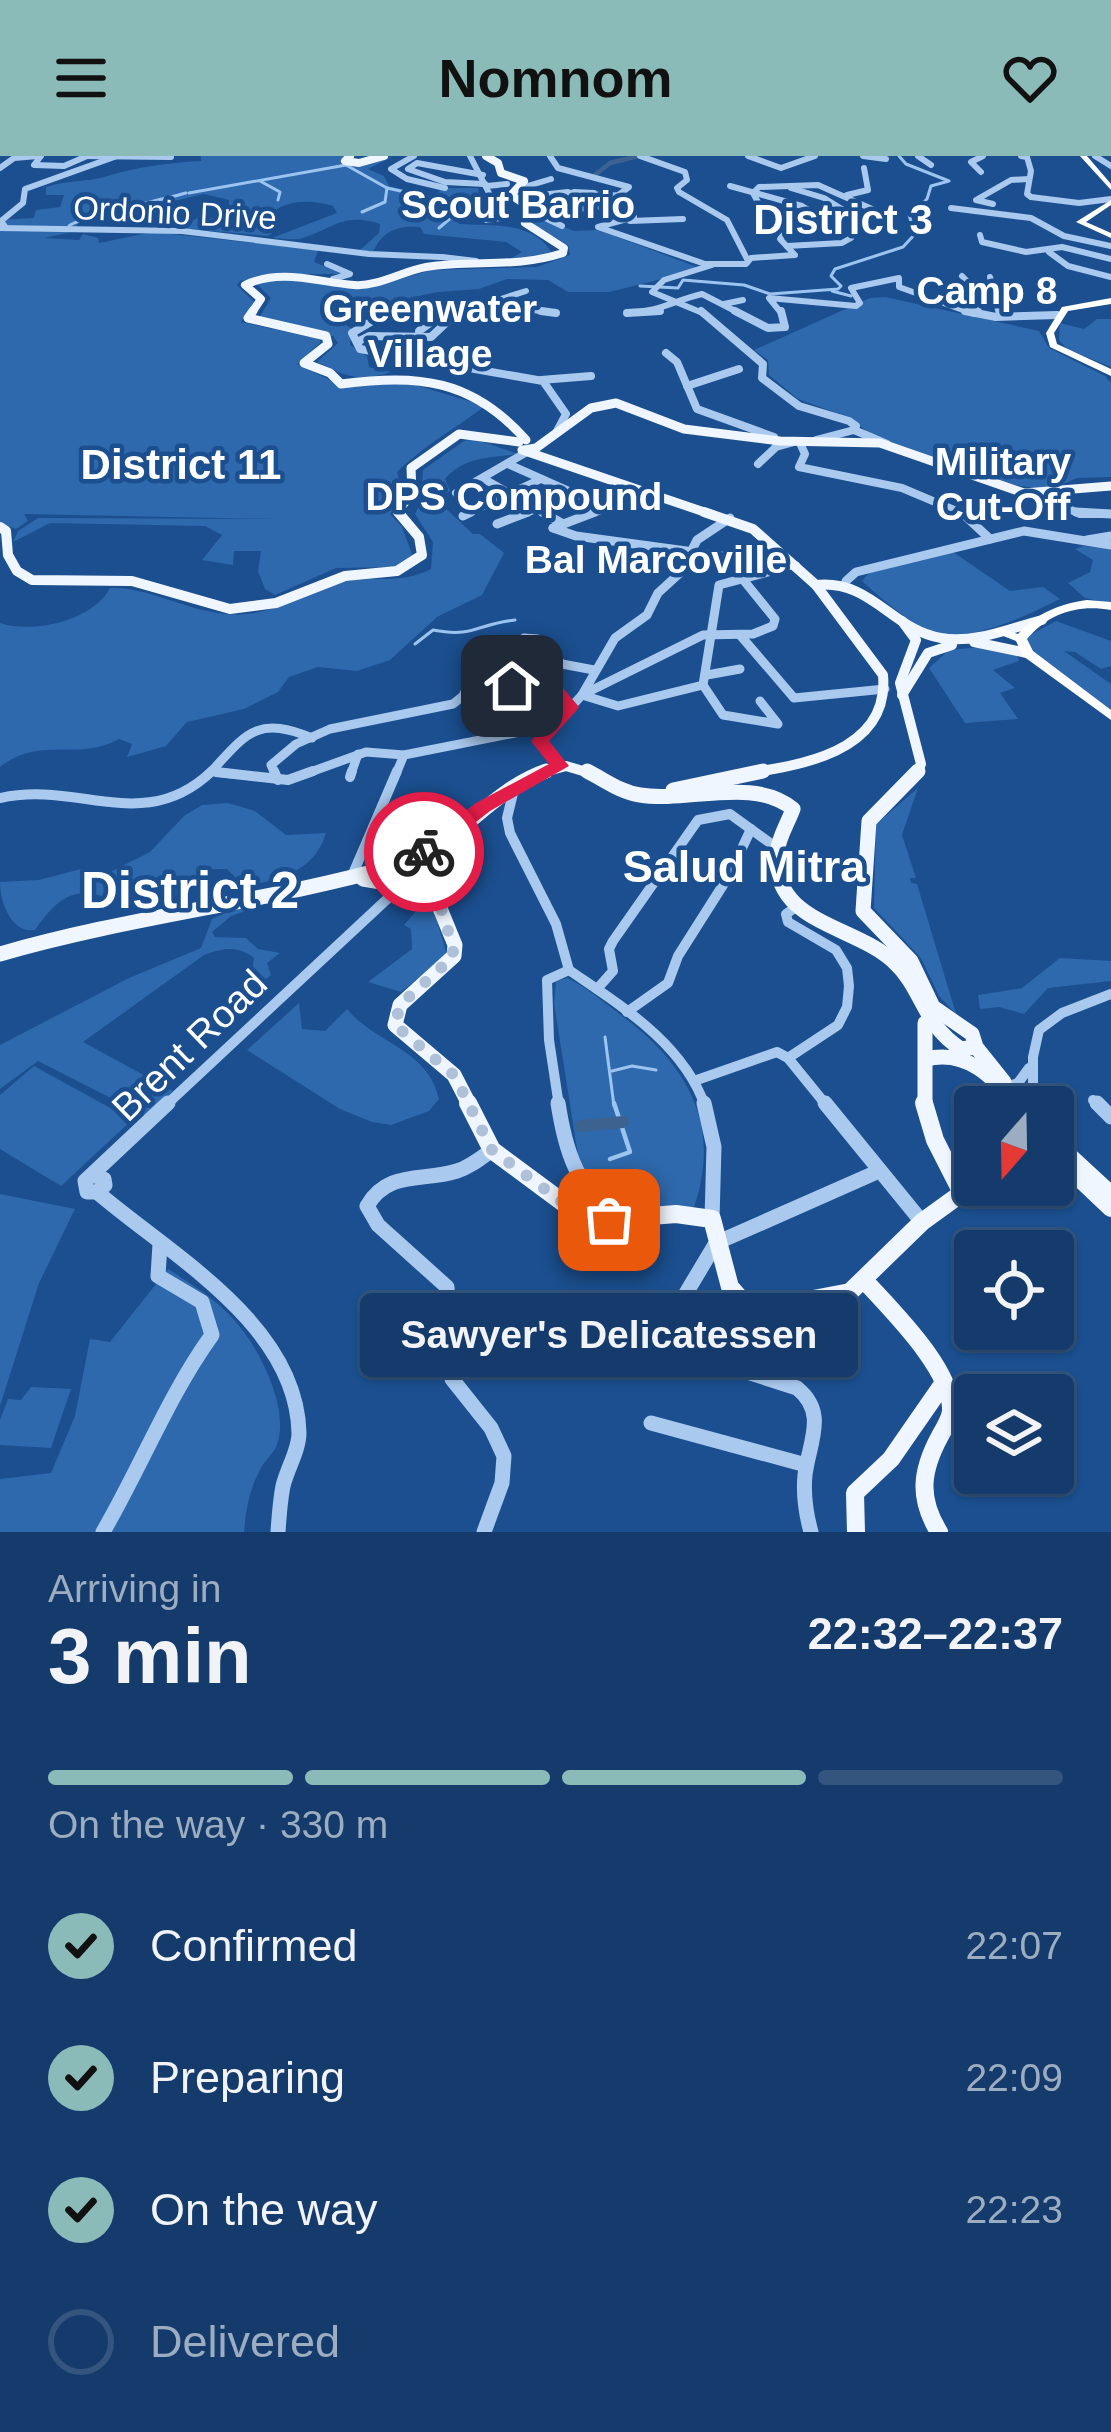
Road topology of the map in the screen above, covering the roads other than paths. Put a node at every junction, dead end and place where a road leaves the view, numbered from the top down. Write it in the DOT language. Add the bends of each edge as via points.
graph roads {
  1 [pos="39,156"];
  2 [pos="84,156"];
  3 [pos="384,156"];
  4 [pos="486,156"];
  5 [pos="550,156"];
  6 [pos="640,156"];
  7 [pos="748,156"];
  8 [pos="781,156"];
  9 [pos="815,156"];
  10 [pos="863,156"];
  11 [pos="917,156"];
  12 [pos="983,156"];
  13 [pos="1021,156"];
  14 [pos="1083,156"];
  15 [pos="1095,156"];
  16 [pos="14,157"];
  17 [pos="116,157"];
  18 [pos="140,157"];
  19 [pos="171,157"];
  20 [pos="467,157"];
  21 [pos="886,159"];
  22 [pos="416,160"];
  23 [pos="349,161"];
  24 [pos="825,162"];
  25 [pos="802,164"];
  26 [pos="1109,164"];
  27 [pos="932,165"];
  28 [pos="0,168"];
  29 [pos="863,168"];
  30 [pos="981,172"];
  31 [pos="483,175"];
  32 [pos="551,178"];
  33 [pos="1029,179"];
  34 [pos="507,184"];
  35 [pos="782,184"];
  36 [pos="484,186"];
  37 [pos="730,186"];
  38 [pos="521,188"];
  39 [pos="1111,188"];
  40 [pos="594,193"];
  41 [pos="846,195"];
  42 [pos="756,196"];
  43 [pos="494,197"];
  44 [pos="826,198"];
  45 [pos="515,199"];
  46 [pos="977,201"];
  47 [pos="1109,203"];
  48 [pos="993,204"];
  49 [pos="604,206"];
  50 [pos="0,209"];
  51 [pos="872,209"];
  52 [pos="13,210"];
  53 [pos="649,210"];
  54 [pos="536,214"];
  55 [pos="482,215"];
  56 [pos="820,215"];
  57 [pos="630,217"];
  58 [pos="683,219"];
  59 [pos="829,222"];
  60 [pos="562,226"];
  61 [pos="6,228"];
  62 [pos="601,229"];
  63 [pos="590,230"];
  64 [pos="980,235"];
  65 [pos="1111,236"];
  66 [pos="851,238"];
  67 [pos="787,246"];
  68 [pos="1111,246"];
  69 [pos="336,251"];
  70 [pos="1048,252"];
  71 [pos="747,259"];
  72 [pos="1111,260"];
  73 [pos="1074,262"];
  74 [pos="509,266"];
  75 [pos="708,266"];
  76 [pos="1111,275"];
  77 [pos="962,276"];
  78 [pos="990,278"];
  79 [pos="333,279"];
  80 [pos="526,291"];
  81 [pos="995,295"];
  82 [pos="982,296"];
  83 [pos="677,300"];
  84 [pos="743,300"];
  85 [pos="1111,302"];
  86 [pos="457,303"];
  87 [pos="724,304"];
  88 [pos="504,308"];
  89 [pos="697,308"];
  90 [pos="375,313"];
  91 [pos="556,313"];
  92 [pos="627,313"];
  93 [pos="985,313"];
  94 [pos="683,314"];
  95 [pos="998,315"];
  96 [pos="1058,315"];
  97 [pos="363,336"];
  98 [pos="419,338"];
  99 [pos="666,353"];
  100 [pos="739,369"];
  101 [pos="1111,373"];
  102 [pos="591,376"];
  103 [pos="539,380"];
  104 [pos="687,386"];
  105 [pos="854,430"];
  106 [pos="554,435"];
  107 [pos="799,442"];
  108 [pos="888,445"];
  109 [pos="527,446"];
  110 [pos="508,464"];
  111 [pos="758,464"];
  112 [pos="542,478"];
  113 [pos="484,479"];
  114 [pos="1111,486"];
  115 [pos="455,493"];
  116 [pos="512,493"];
  117 [pos="1040,495"];
  118 [pos="539,508"];
  119 [pos="1111,514"];
  120 [pos="463,516"];
  121 [pos="730,518"];
  122 [pos="497,524"];
  123 [pos="558,526"];
  124 [pos="0,527"];
  125 [pos="990,538"];
  126 [pos="1111,540"];
  127 [pos="775,547"];
  128 [pos="691,553"];
  129 [pos="796,566"];
  130 [pos="756,568"];
  131 [pos="741,577"];
  132 [pos="846,581"];
  133 [pos="817,582"];
  134 [pos="1111,606"];
  135 [pos="1042,620"];
  136 [pos="902,621"];
  137 [pos="710,635"];
  138 [pos="740,635"];
  139 [pos="1000,638"];
  140 [pos="938,644"];
  141 [pos="915,646"];
  142 [pos="1024,646"];
  143 [pos="740,669"];
  144 [pos="594,670"];
  145 [pos="705,680"];
  146 [pos="884,682"];
  147 [pos="512,686"];
  148 [pos="905,693"];
  149 [pos="573,700"];
  150 [pos="760,701"];
  151 [pos="879,710"];
  152 [pos="1111,716"];
  153 [pos="556,718"];
  154 [pos="527,732"];
  155 [pos="543,737"];
  156 [pos="312,738"];
  157 [pos="358,754"];
  158 [pos="404,755"];
  159 [pos="560,766"];
  160 [pos="216,772"];
  161 [pos="350,777"];
  162 [pos="278,780"];
  163 [pos="712,780"];
  164 [pos="514,790"];
  165 [pos="665,794"];
  166 [pos="753,795"];
  167 [pos="0,799"];
  168 [pos="751,830"];
  169 [pos="777,848"];
  170 [pos="419,857"];
  171 [pos="352,877"];
  172 [pos="372,880"];
  173 [pos="403,885"];
  174 [pos="435,891"];
  175 [pos="388,897"];
  176 [pos="796,907"];
  177 [pos="0,954"];
  178 [pos="569,970"];
  179 [pos="597,989"];
  180 [pos="1111,994"];
  181 [pos="930,1011"];
  182 [pos="627,1012"];
  183 [pos="788,1058"];
  184 [pos="926,1058"];
  185 [pos="1029,1068"];
  186 [pos="694,1081"];
  187 [pos="1000,1086"];
  188 [pos="1003,1086"];
  189 [pos="1009,1086"];
  190 [pos="1031,1086"];
  191 [pos="1093,1100"];
  192 [pos="1111,1118"];
  193 [pos="492,1150"];
  194 [pos="1074,1170"];
  195 [pos="877,1172"];
  196 [pos="954,1174"];
  197 [pos="1074,1174"];
  198 [pos="1111,1195"];
  199 [pos="954,1198"];
  200 [pos="1111,1208"];
  201 [pos="712,1219"];
  202 [pos="609,1220"];
  203 [pos="922,1222"];
  204 [pos="716,1243"];
  205 [pos="160,1244"];
  206 [pos="865,1281"];
  207 [pos="943,1384"];
  208 [pos="651,1423"];
  209 [pos="806,1465"];
  210 [pos="103,1532"];
  211 [pos="278,1532"];
  212 [pos="484,1532"];
  213 [pos="811,1532"];
  214 [pos="856,1532"];
  215 [pos="939,1532"];
  1 -- 2 [label="street" via="34,165 68,166"];
  1 -- 16 [label="street"];
  2 -- 17 [label="street"];
  3 -- 23 [label="main road"];
  4 -- 38 [label="main road" via="524,181"];
  5 -- 49 [label="street" via="557,168 629,187"];
  6 -- 71 [label="street" via="685,172 679,193 727,220"];
  7 -- 25 [label="street" via="769,170"];
  8 -- 25 [label="street"];
  9 -- 24 [label="street"];
  9 -- 25 [label="street"];
  10 -- 21 [label="street"];
  11 -- 27 [label="street"];
  12 -- 30 [label="street" via="971,161"];
  13 -- 33 [label="street"];
  14 -- 39 [label="highway"];
  15 -- 26 [label="street"];
  16 -- 28 [label="street"];
  17 -- 18 [label="street"];
  17 -- 52 [label="street, Ordonio Drive" via="26,189"];
  18 -- 19 [label="street"];
  20 -- 31 [label="street"];
  22 -- 31 [label="street"];
  22 -- 36 [label="street" via="409,171"];
  22 -- 36 [label="street" via="391,169 426,185"];
  29 -- 41 [label="street" via="868,190"];
  31 -- 36 [label="street"];
  32 -- 38 [label="street"];
  33 -- 46 [label="street" via="1011,180"];
  33 -- 47 [label="street" via="1033,197"];
  34 -- 36 [label="street"];
  35 -- 41 [label="street"];
  35 -- 42 [label="street" via="759,187"];
  35 -- 44 [label="street"];
  36 -- 43 [label="street"];
  37 -- 42 [label="street"];
  38 -- 45 [label="main road"];
  40 -- 45 [label="street"];
  41 -- 44 [label="street"];
  41 -- 51 [label="street"];
  42 -- 56 [label="street" via="791,199"];
  42 -- 67 [label="street" via="790,223 780,238"];
  43 -- 45 [label="street"];
  43 -- 55 [label="street" via="492,207 506,219"];
  44 -- 56 [label="street" via="845,212"];
  45 -- 54 [label="main road"];
  46 -- 48 [label="street"];
  46 -- 68 [label="street" via="954,206 1030,218"];
  47 -- 65 [label="highway" via="1080,222"];
  49 -- 54 [label="street"];
  49 -- 57 [label="street"];
  50 -- 52 [label="street"];
  52 -- 61 [label="street, Ordonio Drive" via="1,220"];
  53 -- 57 [label="street"];
  54 -- 60 [label="street"];
  54 -- 74 [label="main road" via="525,224 565,251"];
  56 -- 59 [label="street"];
  57 -- 58 [label="street"];
  57 -- 62 [label="street"];
  61 -- 69 [label="street, Ordonio Drive" via="182,231"];
  62 -- 63 [label="street"];
  62 -- 75 [label="street"];
  64 -- 72 [label="street" via="1022,251 1058,247"];
  66 -- 67 [label="street"];
  67 -- 71 [label="street" via="795,255"];
  69 -- 74 [label="street, Ordonio Drive"];
  69 -- 79 [label="street, Ordonio Drive" via="326,264 350,272"];
  70 -- 73 [label="street"];
  71 -- 75 [label="street"];
  73 -- 76 [label="street"];
  73 -- 76 [label="street"];
  74 -- 79 [label="main road" via="427,267 359,286"];
  75 -- 83 [label="street" via="667,278 653,293"];
  77 -- 82 [label="street"];
  78 -- 81 [label="street"];
  79 -- 109 [label="main road" via="250,281 245,285 261,301 248,318 326,336 328,344 304,363 341,384 411,377 489,402"];
  80 -- 88 [label="street" via="501,299"];
  81 -- 82 [label="street"];
  81 -- 95 [label="street"];
  82 -- 93 [label="street" via="964,301"];
  83 -- 87 [label="street" via="702,294"];
  83 -- 89 [label="street"];
  83 -- 92 [label="street" via="659,312"];
  84 -- 87 [label="street"];
  85 -- 96 [label="highway"];
  86 -- 98 [label="street"];
  87 -- 93 [label="street" via="780,329 783,318 769,298 853,307 859,304 850,288 899,278 899,287"];
  88 -- 91 [label="street"];
  88 -- 98 [label="street" via="453,317"];
  89 -- 94 [label="street"];
  89 -- 105 [label="street" via="763,364 762,377 794,403 852,422"];
  90 -- 97 [label="street" via="352,331"];
  93 -- 95 [label="street"];
  95 -- 96 [label="street"];
  96 -- 101 [label="highway" via="1053,345"];
  97 -- 98 [label="street"];
  97 -- 103 [label="street" via="358,348 366,351"];
  99 -- 104 [label="street"];
  100 -- 104 [label="street"];
  102 -- 103 [label="street"];
  103 -- 106 [label="street" via="564,406"];
  104 -- 107 [label="street" via="699,410"];
  105 -- 107 [label="street"];
  105 -- 108 [label="street"];
  106 -- 107 [label="main road" via="590,409 616,403 684,429"];
  106 -- 109 [label="main road"];
  107 -- 108 [label="main road"];
  107 -- 111 [label="street" via="776,447"];
  107 -- 125 [label="street" via="801,468 874,478 933,498"];
  108 -- 117 [label="main road"];
  109 -- 110 [label="street"];
  109 -- 121 [label="main road"];
  109 -- 124 [label="main road" via="454,435 411,468 412,492 398,512 418,536 415,565 347,575 270,605 214,607 125,580 33,583 3,559"];
  110 -- 112 [label="street"];
  110 -- 113 [label="street"];
  112 -- 116 [label="street"];
  112 -- 123 [label="street" via="607,508"];
  113 -- 115 [label="street"];
  113 -- 116 [label="street"];
  114 -- 117 [label="main road"];
  116 -- 118 [label="street"];
  116 -- 120 [label="street"];
  117 -- 119 [label="street" via="1080,514"];
  118 -- 122 [label="street"];
  118 -- 123 [label="street"];
  121 -- 127 [label="main road"];
  121 -- 128 [label="street" via="702,535"];
  123 -- 128 [label="street" via="571,535"];
  125 -- 126 [label="street" via="1024,531"];
  125 -- 132 [label="street"];
  127 -- 129 [label="main road"];
  127 -- 130 [label="street"];
  128 -- 130 [label="street"];
  128 -- 144 [label="street" via="644,620 615,638"];
  129 -- 130 [label="street"];
  129 -- 133 [label="main road"];
  130 -- 131 [label="street"];
  131 -- 137 [label="street" via="715,591"];
  131 -- 138 [label="street" via="776,621"];
  132 -- 133 [label="main road"];
  132 -- 136 [label="main road"];
  133 -- 146 [label="main road"];
  134 -- 135 [label="highway" via="1082,602"];
  135 -- 139 [label="main road"];
  135 -- 142 [label="highway"];
  136 -- 140 [label="main road"];
  136 -- 141 [label="main road"];
  137 -- 138 [label="street"];
  137 -- 145 [label="street"];
  137 -- 149 [label="street"];
  138 -- 146 [label="street" via="794,698"];
  139 -- 140 [label="main road"];
  139 -- 142 [label="highway"];
  140 -- 141 [label="main road"];
  140 -- 148 [label="main road"];
  141 -- 148 [label="main road"];
  142 -- 152 [label="highway"];
  143 -- 145 [label="street"];
  144 -- 149 [label="street"];
  144 -- 156 [label="street" via="562,664 527,638 436,712 400,712"];
  145 -- 149 [label="street" via="618,706"];
  145 -- 150 [label="street" via="723,715 778,724"];
  146 -- 148 [label="main road"];
  146 -- 151 [label="main road"];
  147 -- 149 [label="street" via="550,685"];
  148 -- 151 [label="main road"];
  148 -- 181 [label="main road" via="921,767 869,821 862,906 911,961"];
  149 -- 153 [label="street"];
  151 -- 163 [label="main road" via="833,756"];
  153 -- 154 [label="street"];
  153 -- 155 [label="street"];
  154 -- 155 [label="street"];
  154 -- 158 [label="street"];
  155 -- 159 [label="street"];
  156 -- 160 [label="street" via="280,723 255,728"];
  156 -- 162 [label="street" via="273,762"];
  157 -- 158 [label="street"];
  157 -- 161 [label="street"];
  157 -- 162 [label="street"];
  158 -- 171 [label="street"];
  159 -- 164 [label="main road"];
  159 -- 165 [label="main road" via="578,766 635,794"];
  160 -- 162 [label="street"];
  160 -- 167 [label="street" via="175,798 142,806 48,790"];
  163 -- 165 [label="main road"];
  163 -- 166 [label="main road"];
  164 -- 170 [label="main road"];
  164 -- 178 [label="street" via="510,833 556,924"];
  165 -- 166 [label="main road"];
  166 -- 169 [label="main road" via="779,796 794,808"];
  168 -- 169 [label="street"];
  168 -- 179 [label="street" via="725,813 698,820 611,945 613,971"];
  168 -- 182 [label="street" via="668,983"];
  169 -- 176 [label="main road"];
  170 -- 171 [label="main road"];
  170 -- 173 [label="street, Brent Road"];
  170 -- 174 [label="main road"];
  171 -- 172 [label="main road"];
  171 -- 177 [label="main road"];
  172 -- 173 [label="main road"];
  172 -- 175 [label="main road"];
  173 -- 174 [label="main road"];
  173 -- 175 [label="street, Brent Road"];
  174 -- 193 [label="main road" via="454,956 400,1005 395,1025 454,1075"];
  175 -- 205 [label="street, Brent Road" via="96,1184"];
  176 -- 181 [label="main road" via="890,958"];
  176 -- 183 [label="street" via="788,922 842,958 849,1000 838,1024"];
  178 -- 179 [label="street"];
  178 -- 202 [label="street" via="547,980 558,1111 574,1172"];
  179 -- 182 [label="street"];
  180 -- 185 [label="street" via="1048,1020 1031,1040"];
  181 -- 184 [label="main road"];
  181 -- 188 [label="main road" via="972,1034"];
  182 -- 186 [label="street" via="671,1048"];
  183 -- 186 [label="street" via="777,1052"];
  183 -- 195 [label="street"];
  184 -- 187 [label="main road" via="963,1057"];
  184 -- 196 [label="main road" via="925,1108"];
  185 -- 189 [label="street"];
  185 -- 190 [label="street"];
  186 -- 201 [label="street" via="711,1125"];
  191 -- 192 [label="street"];
  193 -- 202 [label="main road" via="573,1210"];
  193 -- 212 [label="street" via="457,1171 394,1179 367,1206 378,1226 447,1287 450,1372 506,1454"];
  194 -- 198 [label="main road"];
  195 -- 203 [label="street"];
  195 -- 204 [label="street"];
  197 -- 200 [label="main road"];
  199 -- 203 [label="main road"];
  201 -- 202 [label="main road"];
  201 -- 204 [label="main road"];
  203 -- 206 [label="main road"];
  204 -- 206 [label="main road" via="730,1288 755,1309 835,1296"];
  204 -- 209 [label="street" via="676,1316 674,1339 694,1356 805,1393 817,1414"];
  205 -- 210 [label="street" via="156,1274 202,1302 212,1335 180,1380"];
  205 -- 211 [label="street" via="218,1284 289,1384 300,1422"];
  206 -- 207 [label="main road"];
  207 -- 214 [label="main road" via="892,1460 855,1493"];
  207 -- 215 [label="main road" via="950,1417 920,1486"];
  208 -- 209 [label="street"];
  209 -- 213 [label="street"];
}
